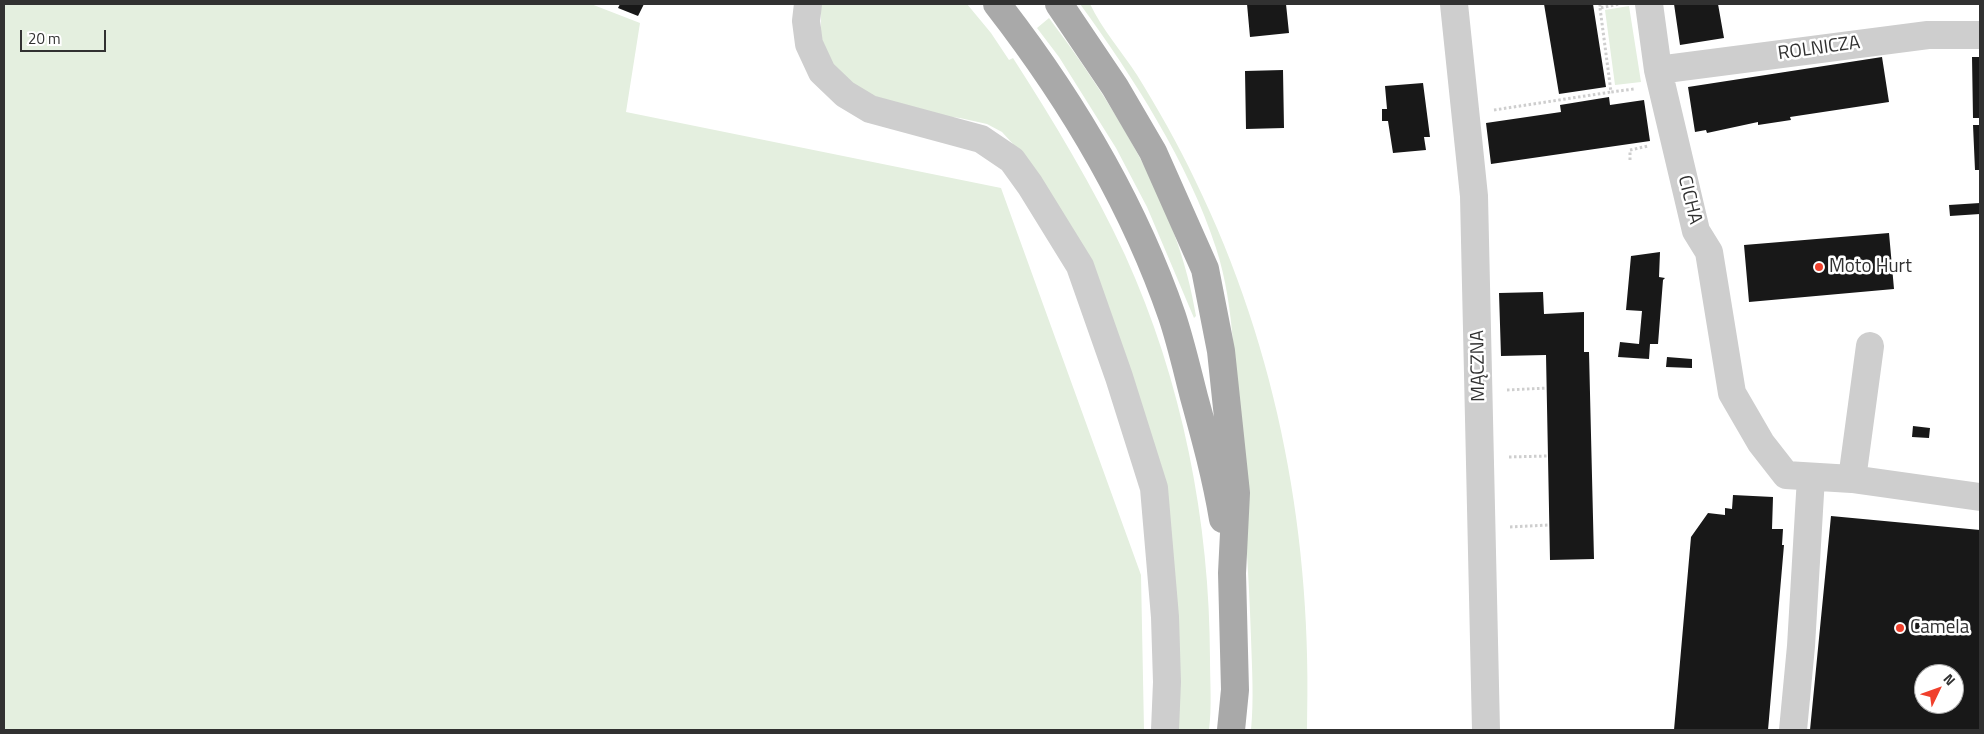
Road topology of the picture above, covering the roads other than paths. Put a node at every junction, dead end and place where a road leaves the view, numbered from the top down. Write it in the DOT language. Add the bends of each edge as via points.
graph roads {
  1 [pos="808,4"];
  2 [pos="997,4"];
  3 [pos="1059,4"];
  4 [pos="1454,4"];
  5 [pos="1649,4"];
  6 [pos="1980,35"];
  7 [pos="1649,79"];
  8 [pos="1870,346"];
  9 [pos="1811,477"];
  10 [pos="1852,479"];
  11 [pos="1980,497"];
  12 [pos="1232,573"];
  13 [pos="1165,730"];
  14 [pos="1231,730"];
  15 [pos="1486,730"];
  16 [pos="1793,730"];
  1 -- 13 [label="street" via="806,21 810,44 822,72 845,94 870,110 982,139 1012,160 1080,266 1120,377 1154,488 1168,682"];
  2 -- 12 [label="main road" via="1069,106 1102,160 1138,232 1172,317 1196,402 1219,497"];
  3 -- 12 [label="main road" via="1154,152 1205,269 1221,351 1236,493"];
  4 -- 15 [label="street, MĄCZNA" via="1474,196"];
  5 -- 7 [label="street, CICHA"];
  6 -- 7 [label="street, ROLNICZA" via="1928,35"];
  7 -- 9 [label="street, CICHA" via="1696,230 1710,252 1732,393 1761,442 1786,475"];
  8 -- 10 [label="street"];
  9 -- 10 [label="street"];
  9 -- 16 [label="street"];
  10 -- 11 [label="street"];
  12 -- 14 [label="main road" via="1234,690"];
}
